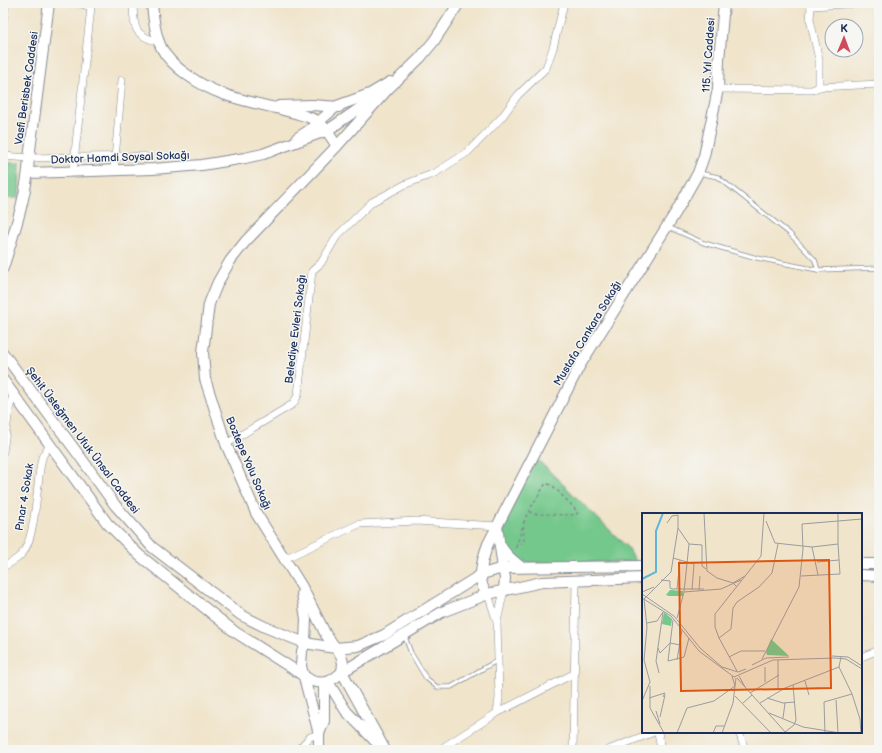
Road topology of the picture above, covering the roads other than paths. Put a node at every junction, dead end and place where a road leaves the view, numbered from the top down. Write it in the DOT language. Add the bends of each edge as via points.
graph roads {
  1 [pos="5,3"];
  2 [pos="49,3"];
  3 [pos="78,3"];
  4 [pos="133,3"];
  5 [pos="152,3"];
  6 [pos="459,3"];
  7 [pos="564,3"];
  8 [pos="724,3"];
  9 [pos="864,3"];
  10 [pos="810,5"];
  11 [pos="3,20"];
  12 [pos="159,42"];
  13 [pos="404,74"];
  14 [pos="122,80"];
  15 [pos="879,84"];
  16 [pos="819,87"];
  17 [pos="388,89"];
  18 [pos="718,89"];
  19 [pos="268,106"];
  20 [pos="337,106"];
  21 [pos="348,116"];
  22 [pos="318,121"];
  23 [pos="328,130"];
  24 [pos="337,146"];
  25 [pos="283,148"];
  26 [pos="3,156"];
  27 [pos="116,156"];
  28 [pos="144,156"];
  29 [pos="704,156"];
  30 [pos="74,157"];
  31 [pos="29,158"];
  32 [pos="114,170"];
  33 [pos="73,171"];
  34 [pos="28,173"];
  35 [pos="698,173"];
  36 [pos="667,226"];
  37 [pos="3,268"];
  38 [pos="879,268"];
  39 [pos="818,270"];
  40 [pos="3,353"];
  41 [pos="3,380"];
  42 [pos="13,394"];
  43 [pos="226,444"];
  44 [pos="50,445"];
  45 [pos="3,452"];
  46 [pos="497,526"];
  47 [pos="500,545"];
  48 [pos="284,559"];
  49 [pos="862,564"];
  50 [pos="879,564"];
  51 [pos="642,566"];
  52 [pos="3,567"];
  53 [pos="522,567"];
  54 [pos="502,568"];
  55 [pos="482,574"];
  56 [pos="862,575"];
  57 [pos="879,576"];
  58 [pos="642,578"];
  59 [pos="576,581"];
  60 [pos="302,587"];
  61 [pos="504,590"];
  62 [pos="488,594"];
  63 [pos="496,622"];
  64 [pos="404,636"];
  65 [pos="305,643"];
  66 [pos="336,648"];
  67 [pos="879,650"];
  68 [pos="862,658"];
  69 [pos="498,660"];
  70 [pos="342,672"];
  71 [pos="575,673"];
  72 [pos="303,675"];
  73 [pos="326,683"];
  74 [pos="497,713"];
  75 [pos="651,733"];
  76 [pos="658,733"];
  77 [pos="739,733"];
  78 [pos="319,734"];
  79 [pos="298,750"];
  80 [pos="319,750"];
  81 [pos="384,750"];
  82 [pos="439,750"];
  83 [pos="573,750"];
  84 [pos="608,750"];
  85 [pos="661,750"];
  86 [pos="745,750"];
  1 -- 11 [label="street"];
  2 -- 31 [label="street, Vasfi Berisbek Caddesi"];
  3 -- 30 [label="street" via="91,7"];
  4 -- 12 [label="street" via="138,32"];
  5 -- 12 [label="street"];
  6 -- 13 [label="street" via="434,41"];
  7 -- 43 [label="street, Belediye Evleri Sokağı" via="546,68 518,95 502,117 468,152 435,173 406,184 372,202 337,236 321,263 312,271 298,395 293,404"];
  8 -- 18 [label="street, 115. Yıl Caddesi" via="718,60"];
  9 -- 10 [label="street"];
  10 -- 16 [label="street"];
  12 -- 19 [label="street" via="168,57 185,74 222,93"];
  13 -- 17 [label="street"];
  13 -- 20 [label="street" via="370,94"];
  14 -- 27 [label="street"];
  15 -- 16 [label="street"];
  16 -- 18 [label="street" via="812,90"];
  17 -- 21 [label="street"];
  17 -- 24 [label="street"];
  18 -- 29 [label="street, 115. Yıl Caddesi"];
  19 -- 20 [label="street"];
  19 -- 22 [label="street"];
  20 -- 21 [label="street"];
  20 -- 22 [label="street"];
  21 -- 23 [label="street"];
  21 -- 24 [label="street" via="347,128"];
  22 -- 23 [label="street"];
  22 -- 25 [label="street"];
  23 -- 24 [label="street"];
  23 -- 25 [label="street"];
  24 -- 43 [label="street, Boztepe Yolu Sokağı" via="245,242 230,261 209,304 203,352 205,379"];
  25 -- 32 [label="street, Doktor Hamdi Soysal Sokağı" via="217,163"];
  26 -- 31 [label="street"];
  27 -- 28 [label="street"];
  27 -- 30 [label="street"];
  27 -- 32 [label="street"];
  29 -- 35 [label="street, Mustafa Cankara Sokağı"];
  30 -- 31 [label="street"];
  30 -- 33 [label="street"];
  31 -- 34 [label="street, Vasfi Berisbek Caddesi"];
  32 -- 33 [label="street, Doktor Hamdi Soysal Sokağı"];
  33 -- 34 [label="street, Doktor Hamdi Soysal Sokağı"];
  34 -- 37 [label="street, Vasfi Berisbek Caddesi" via="21,208"];
  35 -- 36 [label="street, Mustafa Cankara Sokağı"];
  35 -- 39 [label="lane" via="718,177 789,234 815,260"];
  36 -- 39 [label="lane" via="704,243 757,258"];
  36 -- 46 [label="street, Mustafa Cankara Sokağı" via="580,365"];
  38 -- 39 [label="lane"];
  40 -- 65 [label="street, Şehit Üsteğmen Ufuk Ünsal Caddesi" via="115,506 152,547 241,615"];
  41 -- 42 [label="street"];
  42 -- 44 [label="street"];
  42 -- 45 [label="street"];
  43 -- 48 [label="street, Boztepe Yolu Sokağı" via="256,513"];
  44 -- 52 [label="street, Pınar 4 Sokak" via="42,457 31,532 26,545 22,554"];
  44 -- 72 [label="street" via="107,523 139,555 235,632"];
  46 -- 47 [label="street"];
  46 -- 48 [label="street" via="416,521 359,524"];
  46 -- 55 [label="street, Mustafa Cankara Sokağı" via="484,555"];
  47 -- 53 [label="street" via="502,550"];
  47 -- 54 [label="street"];
  48 -- 60 [label="street, Boztepe Yolu Sokağı"];
  49 -- 50 [label="street"];
  51 -- 53 [label="street"];
  53 -- 54 [label="street"];
  54 -- 55 [label="street"];
  54 -- 61 [label="street" via="505,578"];
  55 -- 62 [label="street" via="481,583"];
  55 -- 66 [label="street" via="384,635 358,646"];
  56 -- 57 [label="street"];
  58 -- 59 [label="street"];
  59 -- 61 [label="street" via="542,582"];
  59 -- 71 [label="street"];
  60 -- 65 [label="street" via="306,619"];
  60 -- 66 [label="street, Boztepe Yolu Sokağı" via="326,635"];
  61 -- 62 [label="street"];
  61 -- 63 [label="street"];
  62 -- 63 [label="street"];
  62 -- 64 [label="street" via="442,612"];
  63 -- 69 [label="street"];
  64 -- 69 [label="lane" via="426,678 437,687 451,688"];
  64 -- 70 [label="street"];
  65 -- 66 [label="street"];
  65 -- 72 [label="street" via="301,661"];
  66 -- 70 [label="street" via="342,659"];
  67 -- 68 [label="street"];
  69 -- 74 [label="street"];
  70 -- 73 [label="street"];
  70 -- 81 [label="street"];
  71 -- 74 [label="street"];
  71 -- 83 [label="street"];
  72 -- 73 [label="street" via="312,681"];
  72 -- 78 [label="street"];
  73 -- 78 [label="street" via="324,721"];
  73 -- 81 [label="street" via="346,711"];
  74 -- 82 [label="street"];
  75 -- 84 [label="street"];
  76 -- 85 [label="street"];
  77 -- 86 [label="street"];
  78 -- 79 [label="street" via="310,737"];
  78 -- 80 [label="street"];
}
